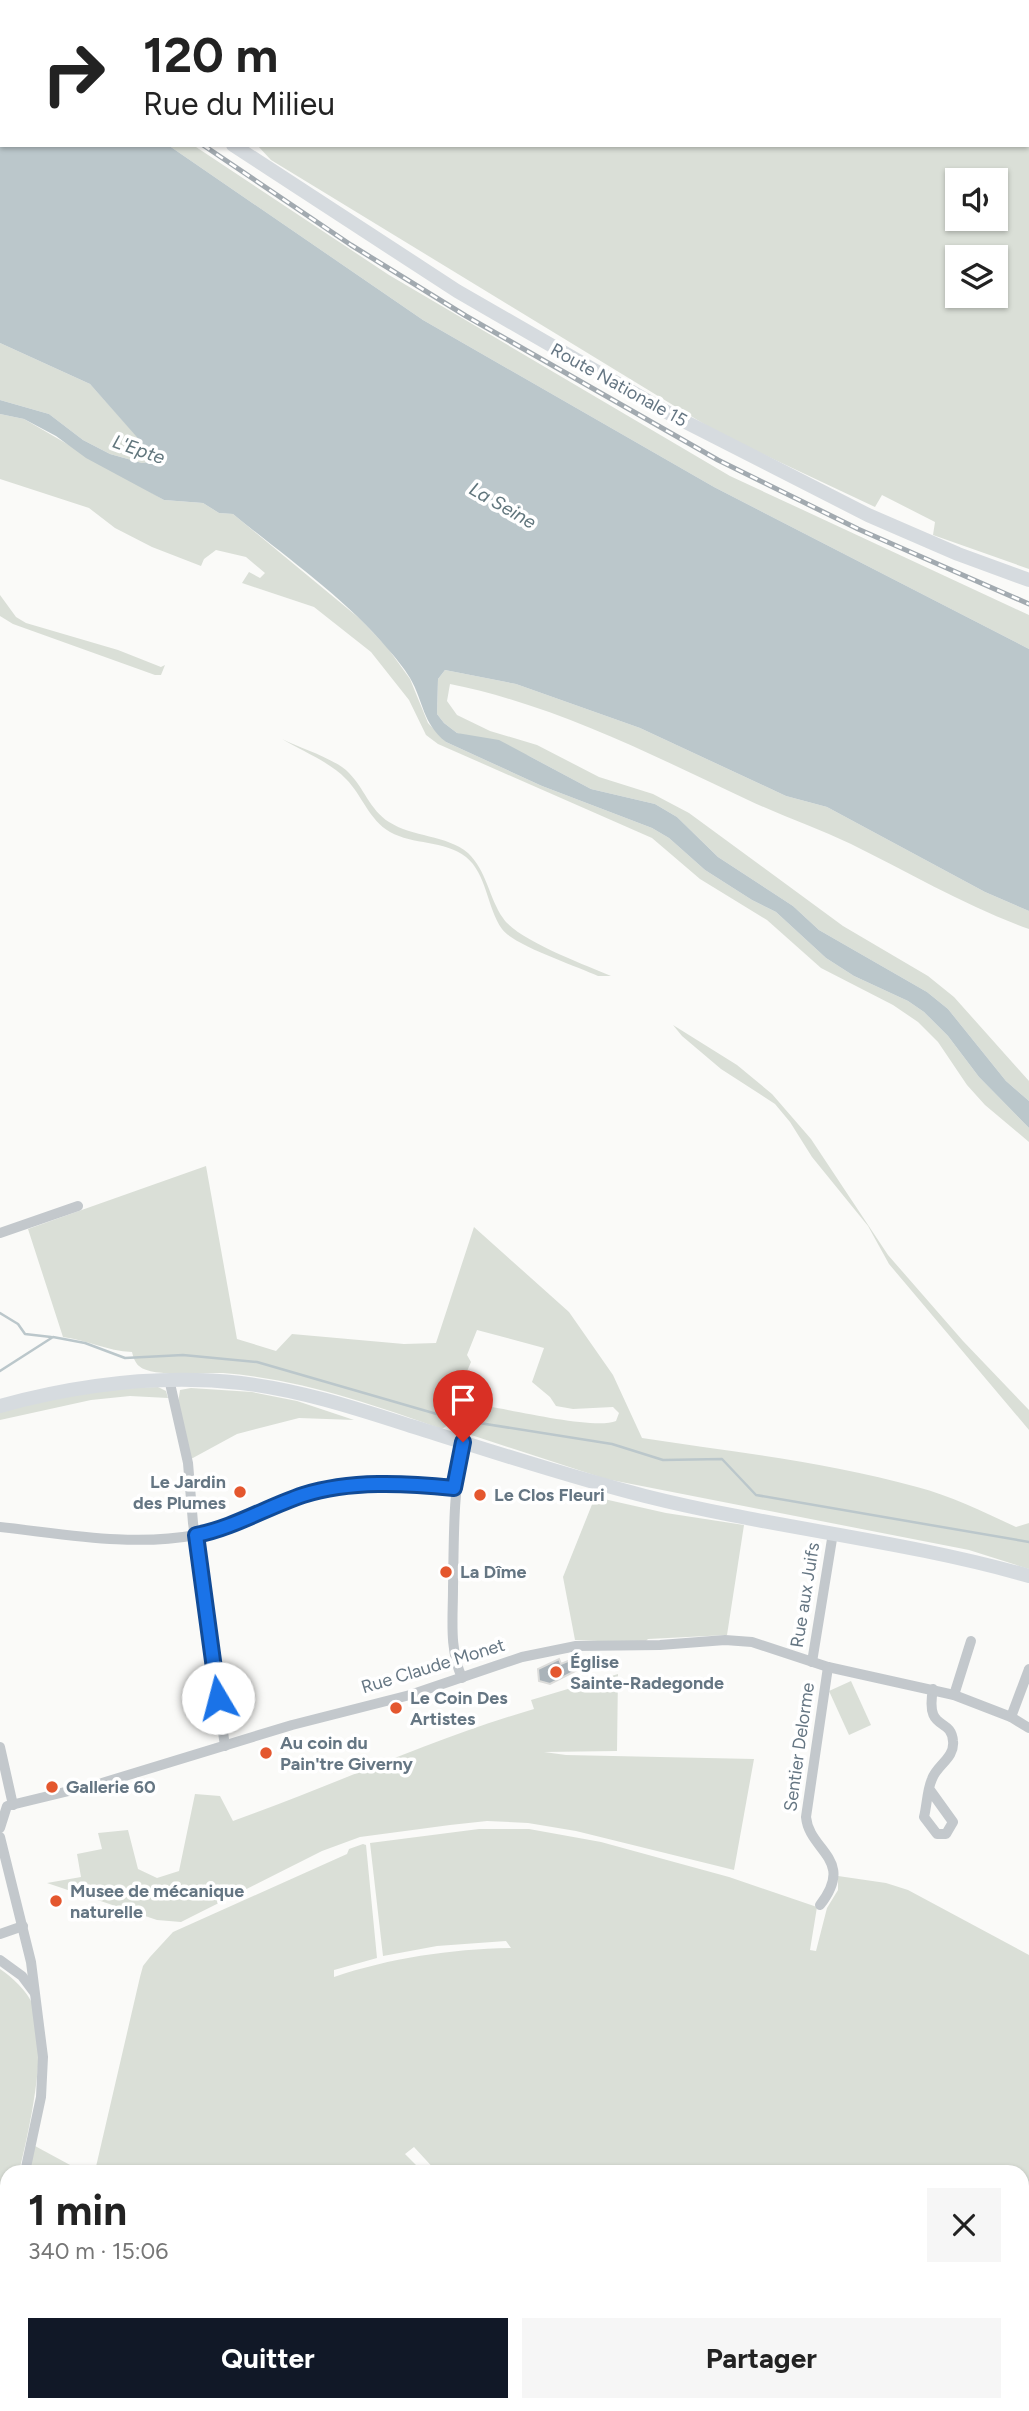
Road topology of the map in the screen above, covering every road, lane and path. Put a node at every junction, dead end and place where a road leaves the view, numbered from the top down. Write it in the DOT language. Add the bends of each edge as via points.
graph roads {
  1 [pos="236,147"];
  2 [pos="1029,580"];
  3 [pos="78,1206"];
  4 [pos="0,1233"];
  5 [pos="169,1379"];
  6 [pos="0,1406"];
  7 [pos="463,1442"];
  8 [pos="454,1488"];
  9 [pos="0,1527"];
  10 [pos="833,1533"];
  11 [pos="196,1535"];
  12 [pos="1029,1576"];
  13 [pos="971,1642"];
  14 [pos="812,1662"];
  15 [pos="828,1667"];
  16 [pos="1029,1669"];
  17 [pos="462,1678"];
  18 [pos="933,1689"];
  19 [pos="954,1695"];
  20 [pos="1011,1717"];
  21 [pos="1029,1728"];
  22 [pos="225,1746"];
  23 [pos="0,1747"];
  24 [pos="930,1790"];
  25 [pos="7,1806"];
  26 [pos="0,1828"];
  27 [pos="0,1837"];
  28 [pos="820,1905"];
  29 [pos="23,1926"];
  30 [pos="0,1934"];
  31 [pos="0,1960"];
  32 [pos="34,1992"];
  33 [pos="26,2165"];
  1 -- 2 [label="main road, Route Nationale 15" via="447,284 671,415 903,531"];
  3 -- 4 [label="street"];
  5 -- 6 [label="main road" via="89,1386"];
  5 -- 7 [label="main road" via="242,1383 300,1393"];
  5 -- 11 [label="street" via="188,1462"];
  7 -- 8 [label="street"];
  7 -- 10 [label="main road" via="645,1496"];
  8 -- 11 [label="street" via="415,1484 333,1488"];
  8 -- 17 [label="street" via="452,1643"];
  9 -- 11 [label="street" via="124,1539"];
  10 -- 12 [label="main road" via="948,1554"];
  10 -- 14 [label="street, Rue aux Juifs"];
  11 -- 22 [label="street"];
  13 -- 19 [label="street"];
  14 -- 15 [label="street, Rue Claude Monet"];
  14 -- 17 [label="street, Rue Claude Monet" via="740,1640 576,1646 522,1657"];
  15 -- 18 [label="street, Rue Claude Monet"];
  15 -- 28 [label="street, Sentier Delorme" via="806,1817 833,1870 830,1891"];
  16 -- 20 [label="street"];
  17 -- 22 [label="street, Rue Claude Monet"];
  18 -- 19 [label="street, Rue Claude Monet"];
  18 -- 24 [label="street" via="929,1708 933,1718 954,1741 952,1751 932,1777"];
  19 -- 20 [label="street, Rue Claude Monet"];
  20 -- 21 [label="street, Rue Claude Monet"];
  22 -- 25 [label="street, Rue Claude Monet"];
  23 -- 25 [label="street"];
  25 -- 26 [label="street"];
  27 -- 29 [label="street"];
  29 -- 30 [label="street"];
  29 -- 32 [label="street"];
  31 -- 32 [label="street" via="15,1969"];
  32 -- 33 [label="street" via="43,2057"];
}
